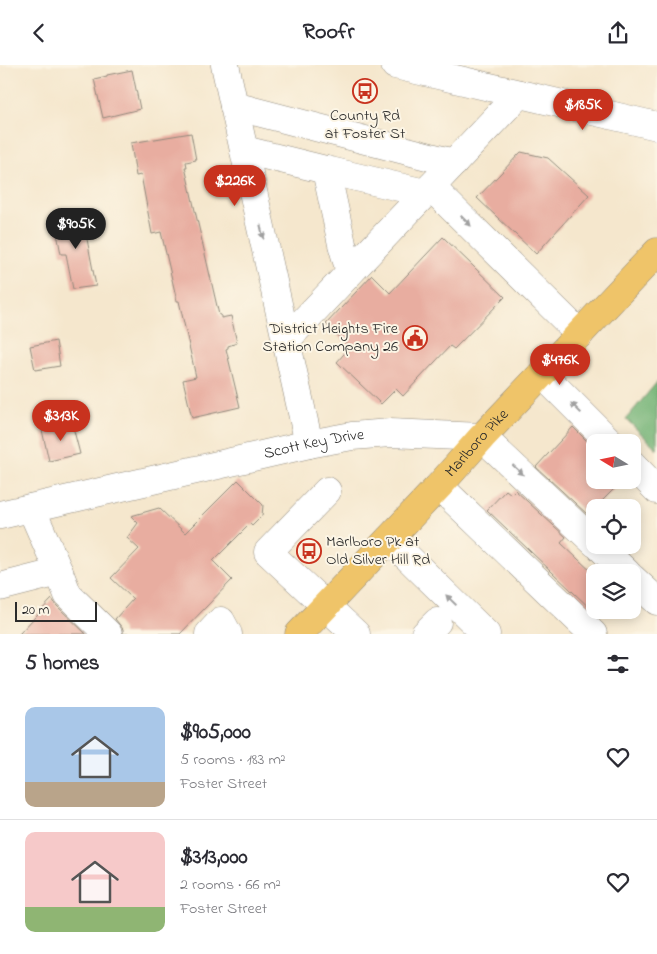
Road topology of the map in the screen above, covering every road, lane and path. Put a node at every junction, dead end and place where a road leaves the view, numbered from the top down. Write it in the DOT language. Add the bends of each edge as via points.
graph roads {
  1 [pos="225,65"];
  2 [pos="395,65"];
  3 [pos="444,71"];
  4 [pos="519,94"];
  5 [pos="234,106"];
  6 [pos="657,126"];
  7 [pos="244,150"];
  8 [pos="454,163"];
  9 [pos="326,170"];
  10 [pos="428,190"];
  11 [pos="657,253"];
  12 [pos="350,272"];
  13 [pos="580,334"];
  14 [pos="286,340"];
  15 [pos="542,374"];
  16 [pos="602,434"];
  17 [pos="482,437"];
  18 [pos="309,445"];
  19 [pos="641,473"];
  20 [pos="440,486"];
  21 [pos="657,490"];
  22 [pos="327,491"];
  23 [pos="31,508"];
  24 [pos="0,515"];
  25 [pos="586,535"];
  26 [pos="388,539"];
  27 [pos="607,554"];
  28 [pos="617,564"];
  29 [pos="60,572"];
  30 [pos="641,586"];
  31 [pos="0,587"];
  32 [pos="657,601"];
  33 [pos="325,607"];
  34 [pos="578,630"];
  35 [pos="108,634"];
  36 [pos="209,634"];
  37 [pos="228,634"];
  38 [pos="299,634"];
  39 [pos="356,634"];
  40 [pos="486,634"];
  1 -- 5 [label="street"];
  2 -- 3 [label="street"];
  3 -- 4 [label="street"];
  4 -- 6 [label="street"];
  4 -- 8 [label="street"];
  5 -- 7 [label="street"];
  5 -- 8 [label="street"];
  7 -- 9 [label="street"];
  7 -- 14 [label="street, one-way"];
  8 -- 10 [label="street"];
  9 -- 10 [label="street"];
  9 -- 12 [label="street"];
  10 -- 12 [label="street"];
  10 -- 13 [label="street, one-way"];
  11 -- 13 [label="main road, Marlboro Pike"];
  12 -- 14 [label="street"];
  13 -- 15 [label="main road, Marlboro Pike"];
  14 -- 18 [label="street"];
  16 -- 15 [label="street, one-way"];
  15 -- 17 [label="main road, Marlboro Pike"];
  17 -- 18 [label="street, Scott Key Drive" via="390,433 352,436"];
  17 -- 20 [label="main road, Marlboro Pike"];
  17 -- 25 [label="street, one-way"];
  18 -- 23 [label="street, Scott Key Drive"];
  19 -- 21 [label="street"];
  20 -- 26 [label="main road, Marlboro Pike"];
  20 -- 34 [label="street"];
  22 -- 33 [label="street" via="268,552"];
  23 -- 24 [label="street, Scott Key Drive"];
  23 -- 29 [label="street"];
  26 -- 33 [label="main road, Marlboro Pike"];
  40 -- 26 [label="street, one-way"];
  27 -- 28 [label="street"];
  29 -- 31 [label="street"];
  29 -- 35 [label="street" via="68,595"];
  30 -- 32 [label="street"];
  33 -- 38 [label="main road, Marlboro Pike"];
  33 -- 39 [label="street"];
  36 -- 37 [label="street" via="221,621"];
}
